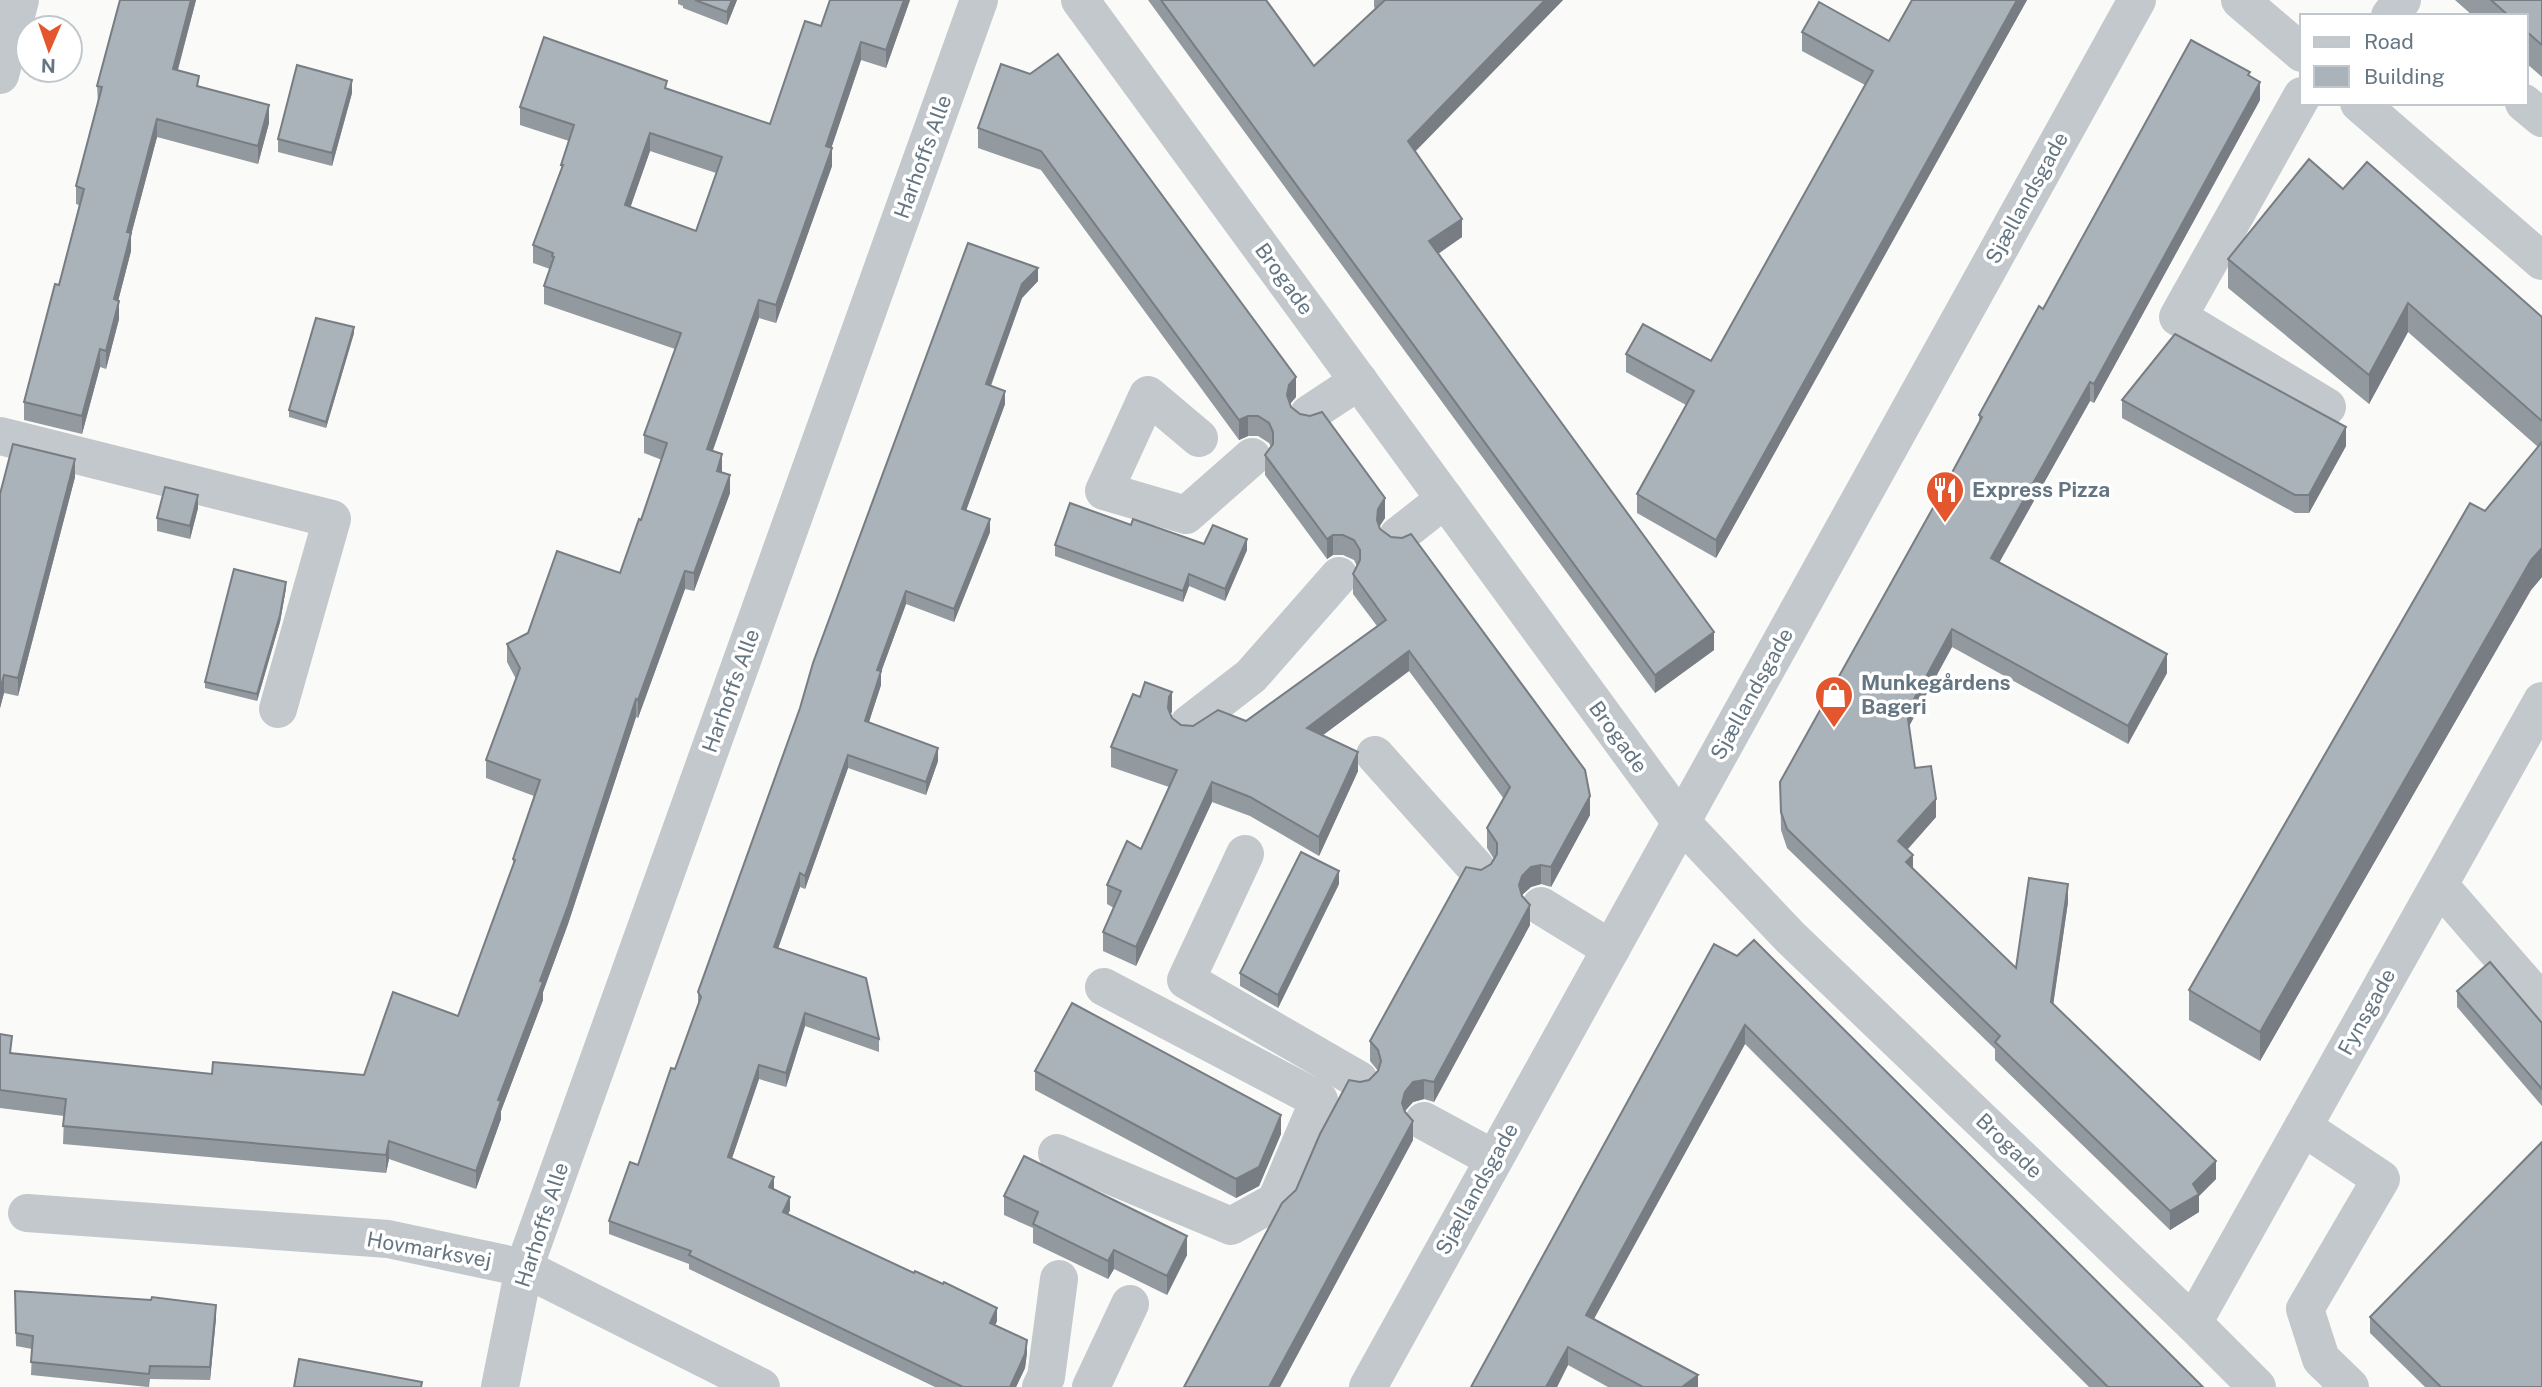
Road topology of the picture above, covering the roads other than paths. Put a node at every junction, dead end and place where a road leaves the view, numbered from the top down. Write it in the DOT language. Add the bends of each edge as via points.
graph roads {
  1 [pos="20,0"];
  2 [pos="979,0"];
  3 [pos="1080,0"];
  4 [pos="2137,0"];
  5 [pos="2240,0"];
  6 [pos="2300,52"];
  7 [pos="0,75"];
  8 [pos="2300,100"];
  9 [pos="2362,105"];
  10 [pos="2526,105"];
  11 [pos="2542,118"];
  12 [pos="2542,261"];
  13 [pos="1359,381"];
  14 [pos="2326,407"];
  15 [pos="1309,414"];
  16 [pos="0,436"];
  17 [pos="1199,438"];
  18 [pos="1252,457"];
  19 [pos="1445,499"];
  20 [pos="1398,536"];
  21 [pos="1339,576"];
  22 [pos="2542,701"];
  23 [pos="278,709"];
  24 [pos="1189,724"];
  25 [pos="1375,755"];
  26 [pos="1681,822"];
  27 [pos="1245,854"];
  28 [pos="1476,869"];
  29 [pos="2439,884"];
  30 [pos="1541,906"];
  31 [pos="1611,949"];
  32 [pos="1104,987"];
  33 [pos="2542,1003"];
  34 [pos="1319,1100"];
  35 [pos="1424,1121"];
  36 [pos="2303,1127"];
  37 [pos="1057,1153"];
  38 [pos="1494,1159"];
  39 [pos="27,1213"];
  40 [pos="524,1268"];
  41 [pos="1059,1279"];
  42 [pos="1130,1304"];
  43 [pos="2193,1323"];
  44 [pos="500,1387"];
  45 [pos="761,1387"];
  46 [pos="1041,1387"];
  47 [pos="1091,1387"];
  48 [pos="1368,1387"];
  49 [pos="2256,1387"];
  50 [pos="2350,1387"];
  1 -- 7 [label="street"];
  2 -- 40 [label="street, Harhoffs Alle"];
  3 -- 13 [label="street, Brogade"];
  4 -- 26 [label="street, Sjællandsgade"];
  5 -- 6 [label="street"];
  8 -- 14 [label="street" via="2178,317"];
  9 -- 12 [label="street"];
  10 -- 11 [label="street"];
  13 -- 15 [label="street"];
  13 -- 19 [label="street, Brogade"];
  16 -- 23 [label="street" via="332,519"];
  17 -- 18 [label="street" via="1148,395 1104,491 1186,515"];
  19 -- 20 [label="street"];
  19 -- 26 [label="street, Brogade"];
  21 -- 24 [label="street" via="1251,676"];
  22 -- 29 [label="street, Fynsgade"];
  25 -- 28 [label="street"];
  26 -- 31 [label="street, Sjællandsgade"];
  26 -- 43 [label="street, Brogade" via="1791,938"];
  27 -- 34 [label="street" via="1186,980 1348,1073"];
  29 -- 33 [label="street"];
  29 -- 36 [label="street, Fynsgade"];
  30 -- 31 [label="street"];
  31 -- 38 [label="street, Sjællandsgade"];
  32 -- 34 [label="street"];
  34 -- 37 [label="street" via="1276,1201 1231,1226"];
  35 -- 38 [label="street"];
  36 -- 43 [label="street, Fynsgade"];
  36 -- 50 [label="street" via="2381,1179 2305,1309 2321,1359"];
  38 -- 48 [label="street, Sjællandsgade"];
  39 -- 40 [label="street, Hovmarksvej" via="388,1239"];
  40 -- 44 [label="street, Harhoffs Alle"];
  40 -- 45 [label="street, Hovmarksvej"];
  41 -- 46 [label="street"];
  42 -- 47 [label="street"];
  43 -- 49 [label="street, Brogade"];
}
